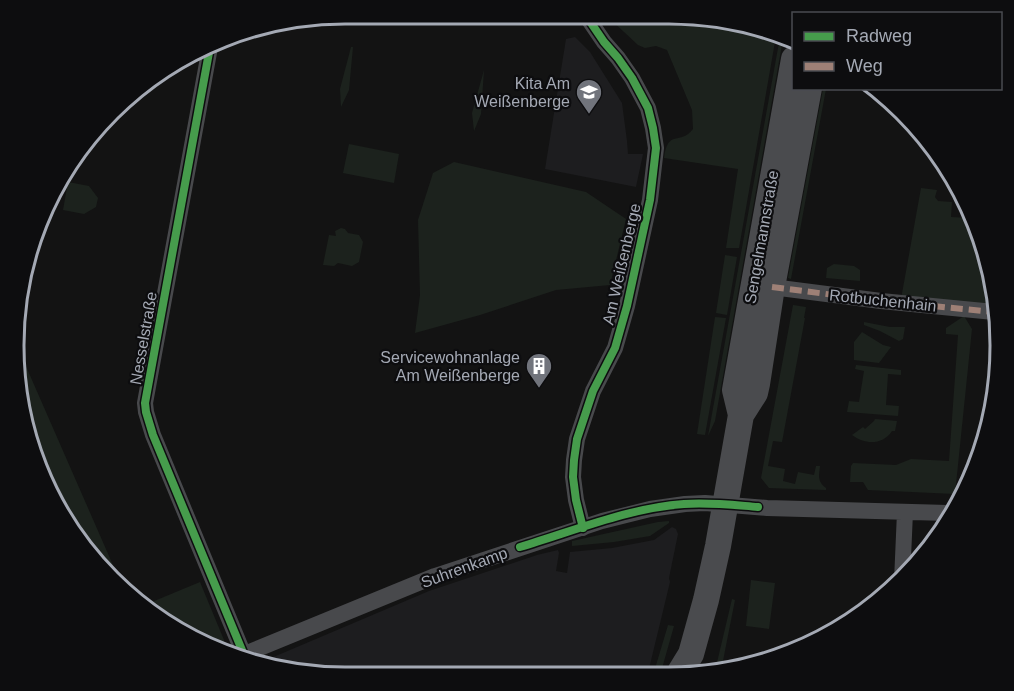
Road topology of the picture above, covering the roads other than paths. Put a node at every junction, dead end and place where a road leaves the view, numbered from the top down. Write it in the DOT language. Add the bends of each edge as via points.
graph roads {
  1 [pos="592,24"];
  2 [pos="209,54"];
  3 [pos="792,70"];
  4 [pos="809,90"];
  5 [pos="772,286"];
  6 [pos="988,311"];
  7 [pos="741,415"];
  8 [pos="725,504"];
  9 [pos="905,512"];
  10 [pos="943,513"];
  11 [pos="582,528"];
  12 [pos="903,565"];
  13 [pos="239,649"];
  14 [pos="250,653"];
  15 [pos="688,666"];
  1 -- 11 [label="street, Am Weißenberge" via="638,88 648,108 656,148 650,200 627,306 615,348 577,439 573,477"];
  2 -- 13 [label="street, Nesselstraße" via="145,403 153,435"];
  3 -- 7 [label="main road, Sengelmannstraße" via="735,390"];
  4 -- 5 [label="main road, Sengelmannstraße"];
  5 -- 6 [label="street, Rotbuchenhain"];
  5 -- 7 [label="main road, Sengelmannstraße" via="754,393"];
  7 -- 8 [label="main road, Sengelmannstraße"];
  8 -- 9 [label="street, Suhrenkamp"];
  8 -- 11 [label="street, Suhrenkamp" via="672,505"];
  8 -- 15 [label="main road, Sengelmannstraße"];
  9 -- 10 [label="street, Suhrenkamp"];
  9 -- 12 [label="street"];
  11 -- 14 [label="street, Suhrenkamp" via="435,576"];
}
